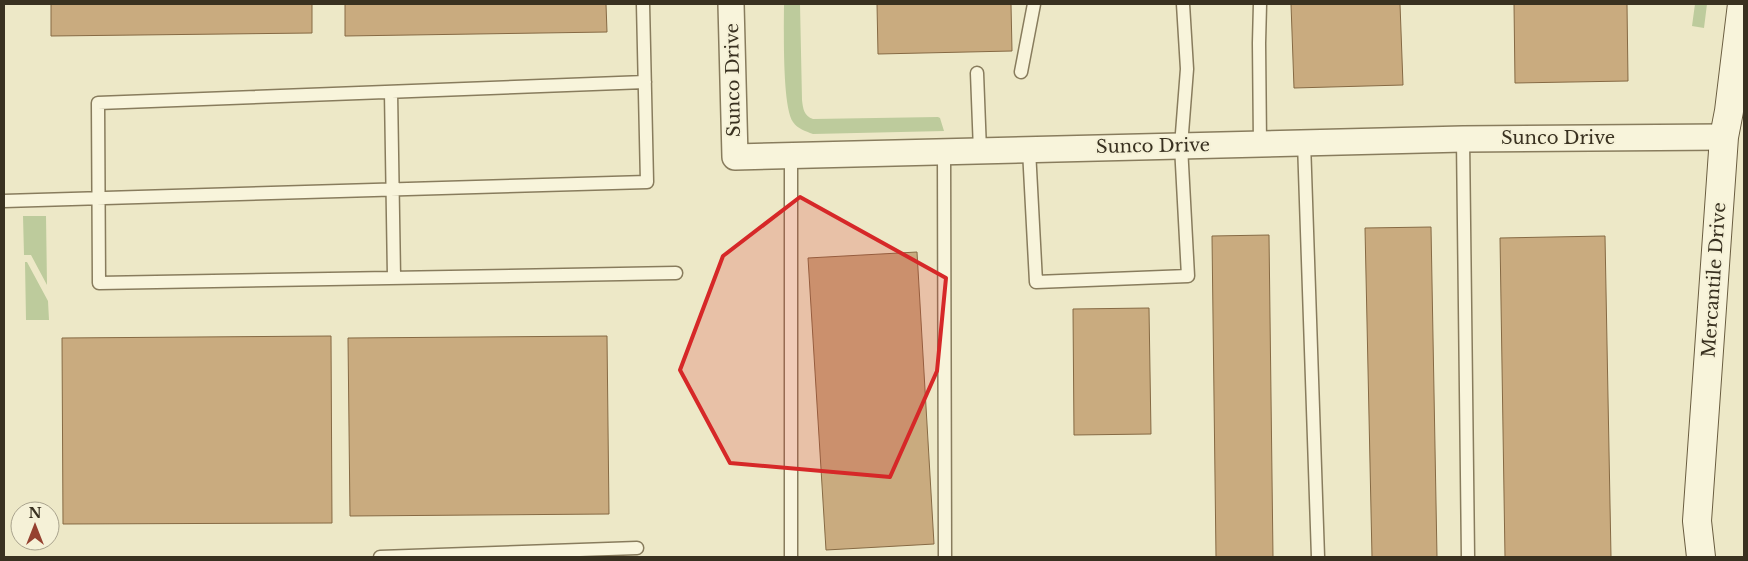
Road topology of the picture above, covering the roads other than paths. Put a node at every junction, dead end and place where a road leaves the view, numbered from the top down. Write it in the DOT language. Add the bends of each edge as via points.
graph roads {
  1 [pos="643,4"];
  2 [pos="732,4"];
  3 [pos="1034,4"];
  4 [pos="1183,4"];
  5 [pos="1260,4"];
  6 [pos="1742,4"];
  7 [pos="1021,72"];
  8 [pos="977,73"];
  9 [pos="645,82"];
  10 [pos="391,92"];
  11 [pos="1732,120"];
  12 [pos="1463,139"];
  13 [pos="1304,142"];
  14 [pos="1260,144"];
  15 [pos="1180,146"];
  16 [pos="980,150"];
  17 [pos="1029,150"];
  18 [pos="944,152"];
  19 [pos="791,155"];
  20 [pos="392,190"];
  21 [pos="98,198"];
  22 [pos="4,201"];
  23 [pos="676,273"];
  24 [pos="394,277"];
  25 [pos="637,548"];
  26 [pos="380,557"];
  27 [pos="791,557"];
  28 [pos="945,557"];
  29 [pos="1318,557"];
  30 [pos="1468,557"];
  31 [pos="1700,557"];
  1 -- 9 [label="lane"];
  2 -- 19 [label="street, Sunco Drive" via="735,157"];
  3 -- 7 [label="lane"];
  4 -- 15 [label="lane" via="1187,69"];
  5 -- 14 [label="lane"];
  6 -- 11 [label="street, Mercantile Drive"];
  8 -- 16 [label="lane"];
  9 -- 10 [label="lane"];
  9 -- 20 [label="lane" via="647,182"];
  10 -- 20 [label="lane"];
  10 -- 21 [label="lane" via="98,103"];
  11 -- 12 [label="street, Sunco Drive"];
  11 -- 31 [label="street, Mercantile Drive" via="1697,521"];
  12 -- 13 [label="street, Sunco Drive"];
  12 -- 30 [label="lane"];
  13 -- 14 [label="street, Sunco Drive"];
  13 -- 29 [label="lane"];
  14 -- 15 [label="street, Sunco Drive"];
  15 -- 17 [label="street, Sunco Drive"];
  15 -- 17 [label="lane" via="1188,276 1036,282"];
  16 -- 17 [label="street, Sunco Drive"];
  16 -- 18 [label="street, Sunco Drive"];
  18 -- 19 [label="street, Sunco Drive"];
  18 -- 28 [label="lane"];
  19 -- 27 [label="lane"];
  20 -- 21 [label="lane"];
  20 -- 24 [label="lane"];
  21 -- 22 [label="lane"];
  21 -- 24 [label="lane" via="99,283"];
  23 -- 24 [label="lane"];
  25 -- 26 [label="lane"];
}
